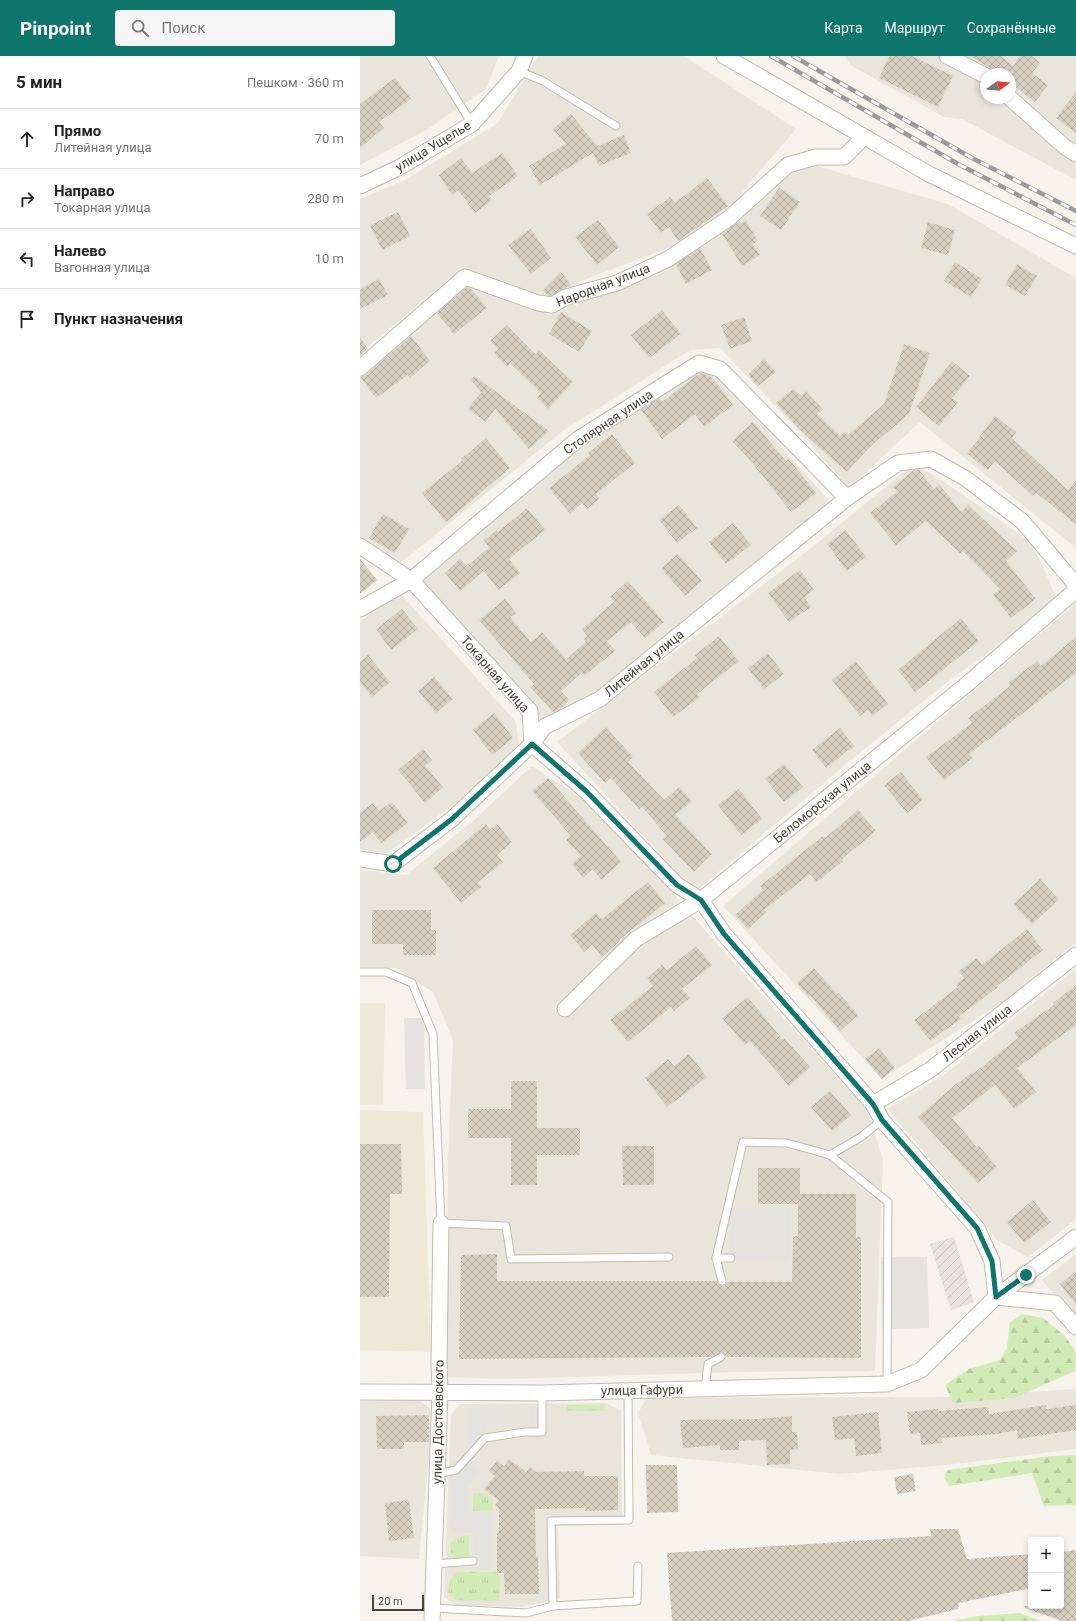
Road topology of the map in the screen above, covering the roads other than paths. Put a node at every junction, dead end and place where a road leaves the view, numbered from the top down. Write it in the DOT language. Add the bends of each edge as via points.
graph roads {
  1 [pos="430,56"];
  2 [pos="517,56"];
  3 [pos="525,56"];
  4 [pos="724,56"];
  5 [pos="947,56"];
  6 [pos="519,71"];
  7 [pos="980,73"];
  8 [pos="1016,103"];
  9 [pos="472,124"];
  10 [pos="616,126"];
  11 [pos="864,137"];
  12 [pos="1076,154"];
  13 [pos="360,186"];
  14 [pos="1076,246"];
  15 [pos="360,368"];
  16 [pos="847,498"];
  17 [pos="360,546"];
  18 [pos="411,580"];
  19 [pos="1076,585"];
  20 [pos="1076,590"];
  21 [pos="360,609"];
  22 [pos="532,744"];
  23 [pos="360,859"];
  24 [pos="701,900"];
  25 [pos="1076,955"];
  26 [pos="360,972"];
  27 [pos="565,1009"];
  28 [pos="873,1104"];
  29 [pos="882,1120"];
  30 [pos="830,1155"];
  31 [pos="441,1222"];
  32 [pos="1076,1237"];
  33 [pos="669,1257"];
  34 [pos="716,1258"];
  35 [pos="731,1258"];
  36 [pos="722,1282"];
  37 [pos="996,1297"];
  38 [pos="1076,1327"];
  39 [pos="721,1357"];
  40 [pos="887,1384"];
  41 [pos="705,1388"];
  42 [pos="628,1390"];
  43 [pos="360,1392"];
  44 [pos="440,1392"];
  45 [pos="542,1393"];
  46 [pos="437,1474"];
  47 [pos="473,1561"];
  48 [pos="434,1564"];
  49 [pos="638,1566"];
  50 [pos="553,1606"];
  51 [pos="433,1615"];
  1 -- 9 [label="lane"];
  2 -- 6 [label="street"];
  3 -- 6 [label="street, улица Ущелье"];
  4 -- 11 [label="street"];
  5 -- 7 [label="street"];
  6 -- 9 [label="street, улица Ущелье"];
  6 -- 10 [label="lane" via="543,81"];
  8 -- 12 [label="street"];
  9 -- 13 [label="street, улица Ущелье" via="400,167"];
  11 -- 14 [label="street" via="929,174"];
  11 -- 15 [label="street, Народная улица" via="844,157 816,158 788,165 728,220 668,259 617,283 566,297 552,305 538,303 465,277"];
  16 -- 18 [label="street, Столярная улица" via="720,369 699,363 578,439"];
  16 -- 19 [label="street, Литейная улица" via="898,463 931,459 965,478 1022,521"];
  16 -- 22 [label="street, Литейная улица" via="600,699 544,727"];
  17 -- 18 [label="street, Токарная улица"];
  18 -- 21 [label="street, Столярная улица"];
  18 -- 22 [label="street, Токарная улица" via="530,711"];
  20 -- 24 [label="street, Беломорская улица" via="966,685"];
  22 -- 23 [label="street, Литейная улица" via="452,819 393,864"];
  22 -- 24 [label="street" via="586,791 677,885"];
  24 -- 27 [label="street, Беломорская улица" via="636,938"];
  24 -- 28 [label="street" via="724,934"];
  25 -- 28 [label="street, Лесная улица" via="930,1070"];
  26 -- 31 [label="lane" via="386,972 412,983 433,1034"];
  28 -- 29 [label="street"];
  29 -- 30 [label="lane" via="862,1137"];
  29 -- 37 [label="street" via="977,1228 992,1261"];
  30 -- 34 [label="lane" via="787,1142 743,1142"];
  30 -- 40 [label="lane" via="888,1202"];
  31 -- 33 [label="lane" via="506,1226 511,1260"];
  31 -- 44 [label="street, улица Достоевского"];
  32 -- 37 [label="street"];
  34 -- 35 [label="lane"];
  34 -- 36 [label="lane"];
  37 -- 38 [label="street" via="1055,1303"];
  37 -- 40 [label="street, улица Гафури" via="921,1370"];
  39 -- 41 [label="lane" via="708,1364"];
  40 -- 41 [label="street, улица Гафури"];
  41 -- 42 [label="street, улица Гафури"];
  42 -- 45 [label="street, улица Гафури"];
  42 -- 50 [label="lane" via="629,1520 551,1521"];
  43 -- 44 [label="street, улица Гафури"];
  44 -- 45 [label="street, улица Гафури"];
  44 -- 46 [label="street, улица Достоевского"];
  45 -- 46 [label="lane" via="542,1432 485,1438 456,1470"];
  46 -- 48 [label="street, улица Достоевского"];
  47 -- 48 [label="lane"];
  48 -- 51 [label="street, улица Достоевского"];
  49 -- 50 [label="lane" via="637,1601"];
  50 -- 51 [label="lane" via="526,1613"];
}
